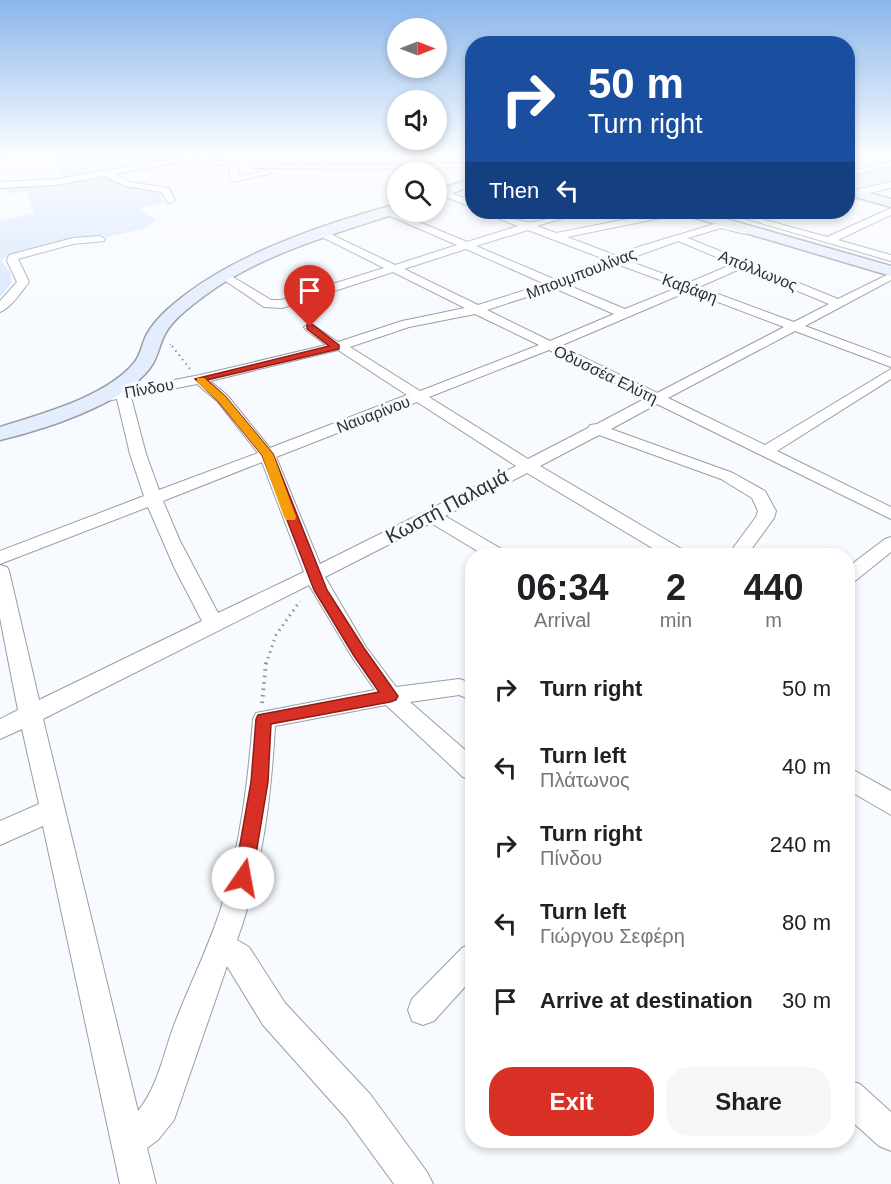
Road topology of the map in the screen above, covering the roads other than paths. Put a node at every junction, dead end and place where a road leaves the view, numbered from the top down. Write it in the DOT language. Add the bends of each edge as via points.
graph roads {
  1 [pos="891,211"];
  2 [pos="387,212"];
  3 [pos="509,219"];
  4 [pos="550,219"];
  5 [pos="641,219"];
  6 [pos="713,219"];
  7 [pos="732,219"];
  8 [pos="752,219"];
  9 [pos="418,222"];
  10 [pos="528,226"];
  11 [pos="322,233"];
  12 [pos="554,237"];
  13 [pos="678,238"];
  14 [pos="100,239"];
  15 [pos="829,240"];
  16 [pos="465,245"];
  17 [pos="891,258"];
  18 [pos="615,260"];
  19 [pos="743,264"];
  20 [pos="891,265"];
  21 [pos="391,269"];
  22 [pos="891,274"];
  23 [pos="224,276"];
  24 [pos="556,284"];
  25 [pos="687,287"];
  26 [pos="837,303"];
  27 [pos="0,308"];
  28 [pos="475,310"];
  29 [pos="625,314"];
  30 [pos="792,326"];
  31 [pos="310,327"];
  32 [pos="548,346"];
  33 [pos="338,347"];
  34 [pos="891,363"];
  35 [pos="891,373"];
  36 [pos="200,379"];
  37 [pos="123,393"];
  38 [pos="418,397"];
  39 [pos="656,398"];
  40 [pos="89,401"];
  41 [pos="595,428"];
  42 [pos="0,434"];
  43 [pos="765,452"];
  44 [pos="267,454"];
  45 [pos="526,465"];
  46 [pos="152,498"];
  47 [pos="891,514"];
  48 [pos="432,516"];
  49 [pos="891,543"];
  50 [pos="486,548"];
  51 [pos="666,548"];
  52 [pos="742,548"];
  53 [pos="0,558"];
  54 [pos="0,571"];
  55 [pos="855,571"];
  56 [pos="317,582"];
  57 [pos="214,625"];
  58 [pos="465,689"];
  59 [pos="390,696"];
  60 [pos="31,716"];
  61 [pos="0,730"];
  62 [pos="465,764"];
  63 [pos="855,781"];
  64 [pos="891,804"];
  65 [pos="53,810"];
  66 [pos="0,833"];
  67 [pos="220,947"];
  68 [pos="465,965"];
  69 [pos="423,1010"];
  70 [pos="855,1102"];
  71 [pos="891,1134"];
  72 [pos="129,1140"];
  73 [pos="138,1184"];
  74 [pos="415,1184"];
  1 -- 15 [label="street"];
  2 -- 11 [label="street"];
  3 -- 10 [label="street, Καβάφη"];
  4 -- 10 [label="street"];
  5 -- 12 [label="street"];
  6 -- 22 [label="street"];
  7 -- 20 [label="street"];
  8 -- 15 [label="street"];
  9 -- 16 [label="street"];
  10 -- 12 [label="street, Καβάφη"];
  10 -- 16 [label="street"];
  11 -- 21 [label="street, Οδυσσέα Ελύτη"];
  11 -- 23 [label="street" via="268,251"];
  12 -- 18 [label="street, Καβάφη"];
  13 -- 18 [label="street, Μπουμπουλίνας"];
  13 -- 19 [label="street, Απόλλωνος"];
  13 -- 22 [label="street, Μπουμπουλίνας" via="721,225"];
  14 -- 27 [label="street" via="13,257 23,282"];
  15 -- 17 [label="street"];
  16 -- 21 [label="street"];
  16 -- 24 [label="street"];
  18 -- 24 [label="street, Μπουμπουλίνας"];
  18 -- 25 [label="street, Καβάφη"];
  19 -- 25 [label="street, Ναυαρίνου"];
  19 -- 26 [label="street, Απόλλωνος"];
  21 -- 23 [label="street" via="274,305"];
  21 -- 28 [label="street, Οδυσσέα Ελύτη"];
  22 -- 26 [label="street, Κωστή Παλαμά"];
  23 -- 40 [label="street" via="158,330 142,366"];
  24 -- 28 [label="street, Μπουμπουλίνας"];
  24 -- 29 [label="street"];
  25 -- 29 [label="street, Ναυαρίνου"];
  25 -- 30 [label="street, Καβάφη"];
  26 -- 30 [label="street, Κωστή Παλαμά"];
  28 -- 32 [label="street, Οδυσσέα Ελύτη"];
  28 -- 33 [label="street, Πίνδου" via="406,324"];
  29 -- 32 [label="street, Ναυαρίνου"];
  30 -- 34 [label="street, Καβάφη"];
  30 -- 39 [label="street, Κωστή Παλαμά"];
  31 -- 33 [label="street"];
  32 -- 38 [label="street, Ναυαρίνου"];
  32 -- 39 [label="street, Οδυσσέα Ελύτη"];
  33 -- 36 [label="street, Πίνδου"];
  33 -- 38 [label="street"];
  35 -- 43 [label="street"];
  36 -- 37 [label="street, Πίνδου"];
  36 -- 44 [label="street" via="222,398"];
  37 -- 40 [label="street, Πίνδου"];
  37 -- 46 [label="street"];
  38 -- 44 [label="street, Ναυαρίνου"];
  38 -- 45 [label="street"];
  39 -- 41 [label="street, Κωστή Παλαμά"];
  39 -- 43 [label="street, Οδυσσέα Ελύτη"];
  40 -- 42 [label="street, Πίνδου"];
  41 -- 45 [label="street, Κωστή Παλαμά"];
  41 -- 52 [label="street" via="712,470 759,495 767,511 765,518"];
  43 -- 47 [label="street, Οδυσσέα Ελύτη"];
  44 -- 46 [label="street, Ναυαρίνου"];
  44 -- 56 [label="street"];
  45 -- 48 [label="street, Κωστή Παλαμά"];
  45 -- 51 [label="street"];
  46 -- 53 [label="street, Ναυαρίνου"];
  46 -- 57 [label="street" via="177,557"];
  48 -- 50 [label="street"];
  48 -- 56 [label="street, Κωστή Παλαμά"];
  49 -- 55 [label="street"];
  54 -- 60 [label="street"];
  56 -- 57 [label="street, Κωστή Παλαμά"];
  56 -- 59 [label="street"];
  57 -- 60 [label="street, Κωστή Παλαμά"];
  58 -- 59 [label="street"];
  59 -- 62 [label="street"];
  59 -- 67 [label="street" via="264,719 261,774 248,857"];
  60 -- 61 [label="street, Κωστή Παλαμά"];
  60 -- 65 [label="street"];
  63 -- 64 [label="street"];
  65 -- 66 [label="street"];
  65 -- 72 [label="street"];
  67 -- 72 [label="street" via="162,1108 146,1128"];
  67 -- 74 [label="street" via="239,957 274,1014 358,1106"];
  68 -- 69 [label="street"];
  70 -- 71 [label="street"];
  72 -- 73 [label="street"];
}
